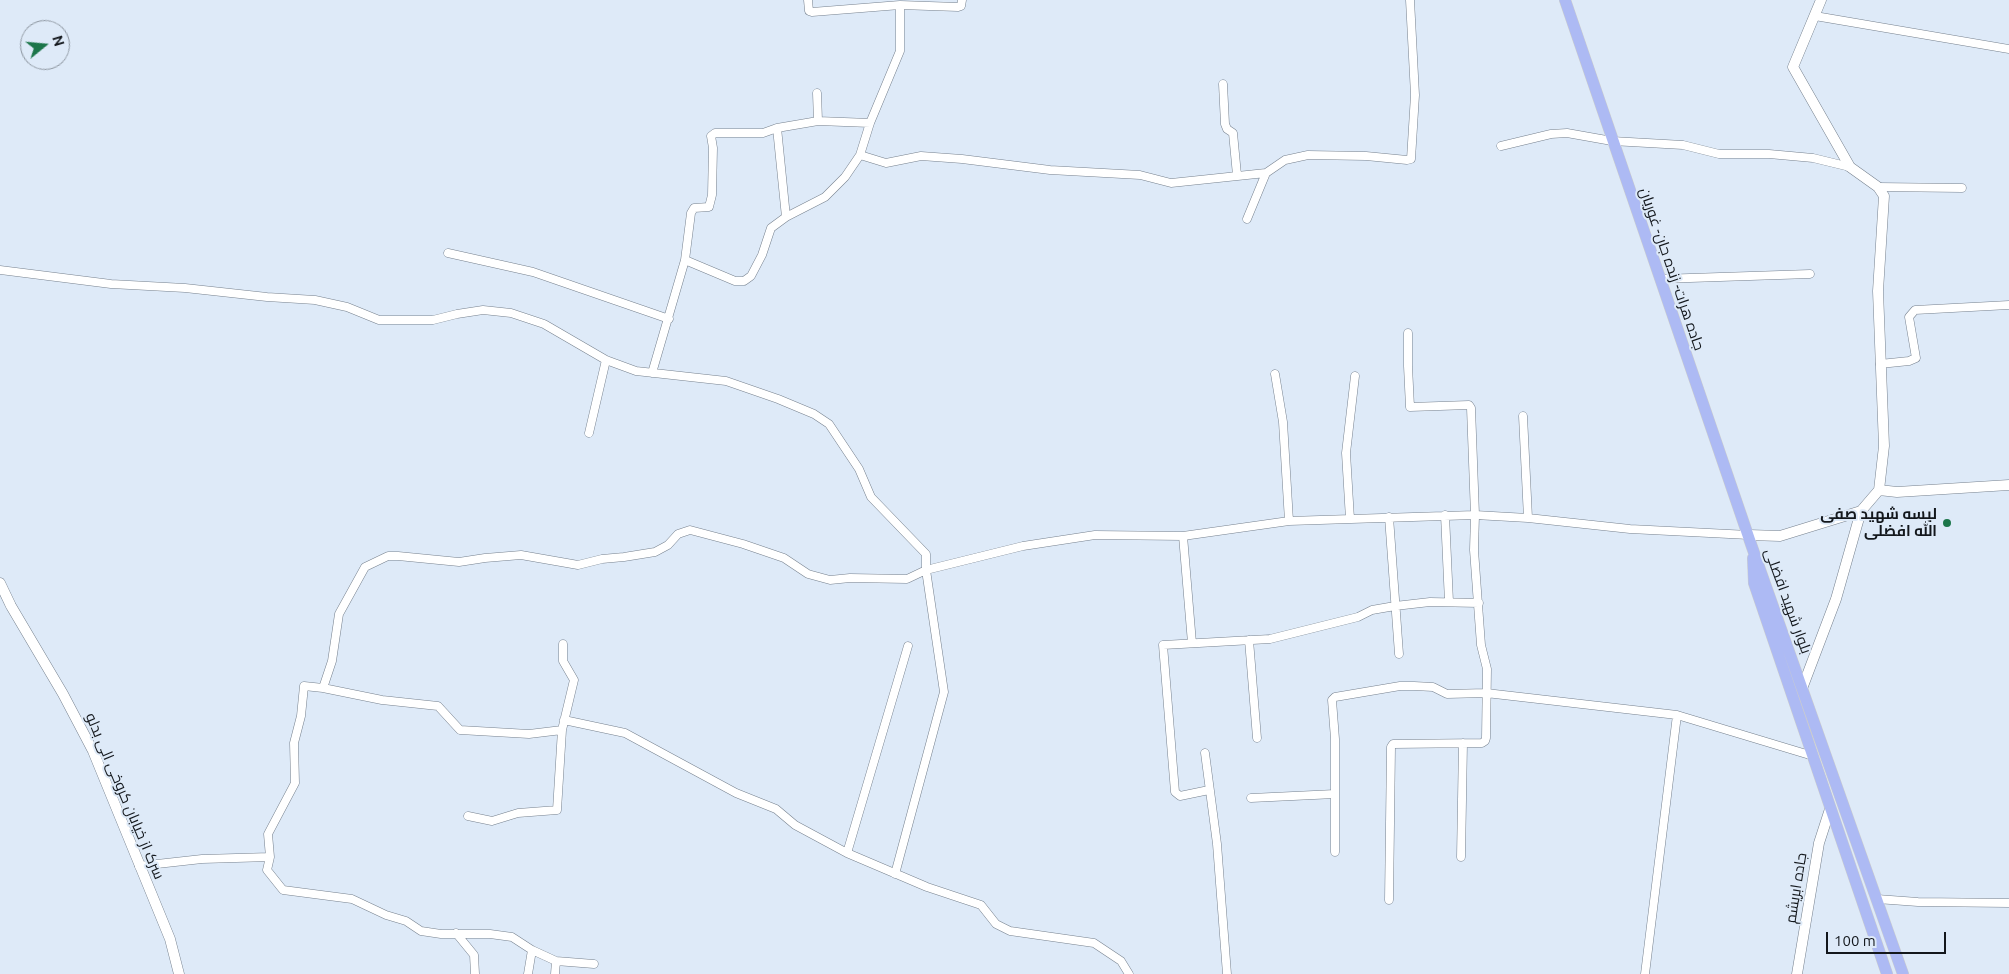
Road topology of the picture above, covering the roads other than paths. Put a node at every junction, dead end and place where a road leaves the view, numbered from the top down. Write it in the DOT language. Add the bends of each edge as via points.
graph roads {
  1 [pos="808,0"];
  2 [pos="962,0"];
  3 [pos="1410,0"];
  4 [pos="1565,0"];
  5 [pos="1821,0"];
  6 [pos="900,5"];
  7 [pos="1815,16"];
  8 [pos="2009,49"];
  9 [pos="1223,84"];
  10 [pos="817,93"];
  11 [pos="818,120"];
  12 [pos="870,123"];
  13 [pos="777,128"];
  14 [pos="1612,141"];
  15 [pos="1501,146"];
  16 [pos="860,155"];
  17 [pos="1850,167"];
  18 [pos="1266,173"];
  19 [pos="1237,175"];
  20 [pos="1878,187"];
  21 [pos="1962,188"];
  22 [pos="786,217"];
  23 [pos="1247,219"];
  24 [pos="448,253"];
  25 [pos="685,260"];
  26 [pos="0,270"];
  27 [pos="1810,274"];
  28 [pos="1660,280"];
  29 [pos="2009,305"];
  30 [pos="669,319"];
  31 [pos="1408,333"];
  32 [pos="606,360"];
  33 [pos="1880,364"];
  34 [pos="652,373"];
  35 [pos="1275,374"];
  36 [pos="1355,376"];
  37 [pos="1523,416"];
  38 [pos="589,433"];
  39 [pos="2009,485"];
  40 [pos="1879,490"];
  41 [pos="1861,511"];
  42 [pos="1445,515"];
  43 [pos="1475,515"];
  44 [pos="1389,517"];
  45 [pos="1528,518"];
  46 [pos="1350,519"];
  47 [pos="1289,521"];
  48 [pos="1748,535"];
  49 [pos="1183,536"];
  50 [pos="1752,546"];
  51 [pos="926,570"];
  52 [pos="0,583"];
  53 [pos="1449,602"];
  54 [pos="1479,602"];
  55 [pos="1395,606"];
  56 [pos="1249,640"];
  57 [pos="1192,643"];
  58 [pos="563,644"];
  59 [pos="908,646"];
  60 [pos="1399,654"];
  61 [pos="1803,686"];
  62 [pos="323,688"];
  63 [pos="1486,693"];
  64 [pos="1677,715"];
  65 [pos="564,720"];
  66 [pos="562,730"];
  67 [pos="1257,738"];
  68 [pos="1463,743"];
  69 [pos="1205,753"];
  70 [pos="1813,756"];
  71 [pos="1209,790"];
  72 [pos="1335,794"];
  73 [pos="1251,798"];
  74 [pos="1830,809"];
  75 [pos="468,816"];
  76 [pos="1335,852"];
  77 [pos="847,853"];
  78 [pos="270,857"];
  79 [pos="1461,857"];
  80 [pos="139,866"];
  81 [pos="895,874"];
  82 [pos="1877,899"];
  83 [pos="1389,900"];
  84 [pos="2009,903"];
  85 [pos="456,933"];
  86 [pos="532,950"];
  87 [pos="556,961"];
  88 [pos="594,964"];
  89 [pos="179,974"];
  90 [pos="475,974"];
  91 [pos="528,974"];
  92 [pos="555,974"];
  93 [pos="1129,974"];
  94 [pos="1227,974"];
  95 [pos="1645,974"];
  96 [pos="1797,974"];
  97 [pos="1887,974"];
  98 [pos="1903,974"];
  1 -- 6 [label="street" via="809,11 812,12"];
  2 -- 6 [label="street" via="958,7"];
  3 -- 18 [label="street" via="1415,95 1411,159 1308,155 1285,160"];
  4 -- 14 [label="main road, جاده هرات- زنده جان- غوریان"];
  5 -- 7 [label="main road"];
  6 -- 12 [label="street" via="900,51"];
  7 -- 8 [label="street"];
  7 -- 17 [label="main road" via="1793,67"];
  9 -- 19 [label="street" via="1225,124 1233,133"];
  10 -- 11 [label="street"];
  11 -- 12 [label="street"];
  11 -- 13 [label="street"];
  12 -- 16 [label="street"];
  13 -- 22 [label="street"];
  13 -- 25 [label="street" via="763,133 715,133 711,136 712,194 709,207 694,208 691,213"];
  14 -- 15 [label="street" via="1551,134"];
  14 -- 17 [label="street" via="1683,145 1719,154 1813,158"];
  14 -- 28 [label="main road, جاده هرات- زنده جان- غوریان"];
  16 -- 19 [label="street" via="886,163 922,156 1050,170 1140,175 1171,183"];
  16 -- 22 [label="street" via="845,177 825,197"];
  17 -- 20 [label="main road"];
  18 -- 19 [label="street"];
  18 -- 23 [label="street"];
  20 -- 21 [label="street"];
  20 -- 33 [label="main road" via="1884,196 1878,291"];
  22 -- 25 [label="street" via="771,228 762,255 751,276 744,281 735,281"];
  24 -- 30 [label="street" via="533,272"];
  25 -- 30 [label="street"];
  26 -- 32 [label="street" via="111,284 315,300 347,306 379,320 433,320 483,310 511,313 544,324"];
  27 -- 28 [label="street"];
  28 -- 48 [label="main road, جاده هرات- زنده جان- غوریان"];
  29 -- 33 [label="street" via="1915,310 1909,317 1916,358"];
  30 -- 34 [label="street"];
  31 -- 43 [label="street" via="1410,407 1469,405 1472,408"];
  32 -- 34 [label="street"];
  32 -- 38 [label="street"];
  33 -- 40 [label="main road" via="1884,446"];
  34 -- 51 [label="street" via="726,381 814,414 829,424 859,470 871,497 926,554"];
  35 -- 47 [label="street" via="1283,422"];
  36 -- 46 [label="street" via="1346,453"];
  37 -- 45 [label="street"];
  39 -- 40 [label="main road" via="1897,492"];
  40 -- 41 [label="main road"];
  41 -- 48 [label="main road" via="1780,536"];
  41 -- 61 [label="main road" via="1836,599"];
  42 -- 43 [label="street"];
  42 -- 44 [label="street"];
  42 -- 53 [label="street"];
  43 -- 45 [label="street"];
  43 -- 54 [label="street" via="1474,550"];
  44 -- 46 [label="street"];
  44 -- 55 [label="street"];
  45 -- 48 [label="street" via="1630,529"];
  46 -- 47 [label="street"];
  47 -- 49 [label="street"];
  48 -- 50 [label="main road, جاده هرات- زنده جان- غوریان"];
  49 -- 51 [label="street" via="1095,535 1024,546"];
  49 -- 57 [label="street"];
  50 -- 61 [label="main road, بلوار شهید افضلی"];
  50 -- 70 [label="main road, بلوار شهید افضلی" via="1754,583"];
  51 -- 62 [label="street" via="907,579 830,580 808,574 784,558 690,530 678,534 655,552 578,564 521,554 460,562 388,556 365,567 339,614 332,661"];
  51 -- 81 [label="street" via="945,687"];
  52 -- 80 [label="main road, سرک از خیابان کروخی الی بدلو" via="93,751"];
  53 -- 54 [label="street"];
  53 -- 55 [label="street"];
  54 -- 63 [label="street" via="1481,645 1487,669"];
  55 -- 56 [label="street" via="1270,639"];
  55 -- 60 [label="street"];
  56 -- 57 [label="street"];
  56 -- 67 [label="street"];
  57 -- 71 [label="street" via="1166,644 1162,648 1176,792 1180,796"];
  58 -- 65 [label="street" via="562,660 574,680"];
  59 -- 77 [label="street"];
  61 -- 82 [label="main road, بلوار شهید افضلی"];
  62 -- 66 [label="street" via="382,700 438,706 460,730 529,734"];
  62 -- 78 [label="street" via="304,686 294,743 295,783 268,834"];
  63 -- 64 [label="street"];
  63 -- 68 [label="street" via="1485,742"];
  63 -- 72 [label="street" via="1447,694 1433,687 1400,686 1333,698"];
  64 -- 70 [label="street"];
  64 -- 95 [label="street"];
  65 -- 66 [label="street"];
  65 -- 77 [label="street" via="625,733 727,788 776,809 795,825"];
  66 -- 75 [label="street" via="557,810 518,813 492,821"];
  68 -- 79 [label="street"];
  68 -- 83 [label="street" via="1396,743 1391,747"];
  69 -- 71 [label="street"];
  70 -- 74 [label="main road, بلوار شهید افضلی"];
  71 -- 94 [label="street" via="1217,844"];
  72 -- 73 [label="street"];
  72 -- 76 [label="street"];
  74 -- 96 [label="main road, جاده ابریشم" via="1819,842"];
  74 -- 97 [label="main road, بلوار شهید افضلی"];
  77 -- 81 [label="street"];
  78 -- 80 [label="street" via="202,859"];
  78 -- 85 [label="street" via="267,870 283,890 352,899 406,921 421,931"];
  80 -- 89 [label="main road, سرک از خیابان کروخی الی بدلو" via="170,939"];
  81 -- 93 [label="street" via="981,905 996,924 1010,931 1094,943 1121,961"];
  82 -- 84 [label="street"];
  82 -- 98 [label="main road, بلوار شهید افضلی"];
  85 -- 86 [label="street" via="512,938"];
  85 -- 90 [label="street" via="474,955"];
  86 -- 87 [label="street"];
  86 -- 91 [label="street"];
  87 -- 88 [label="street"];
  87 -- 92 [label="street"];
}
